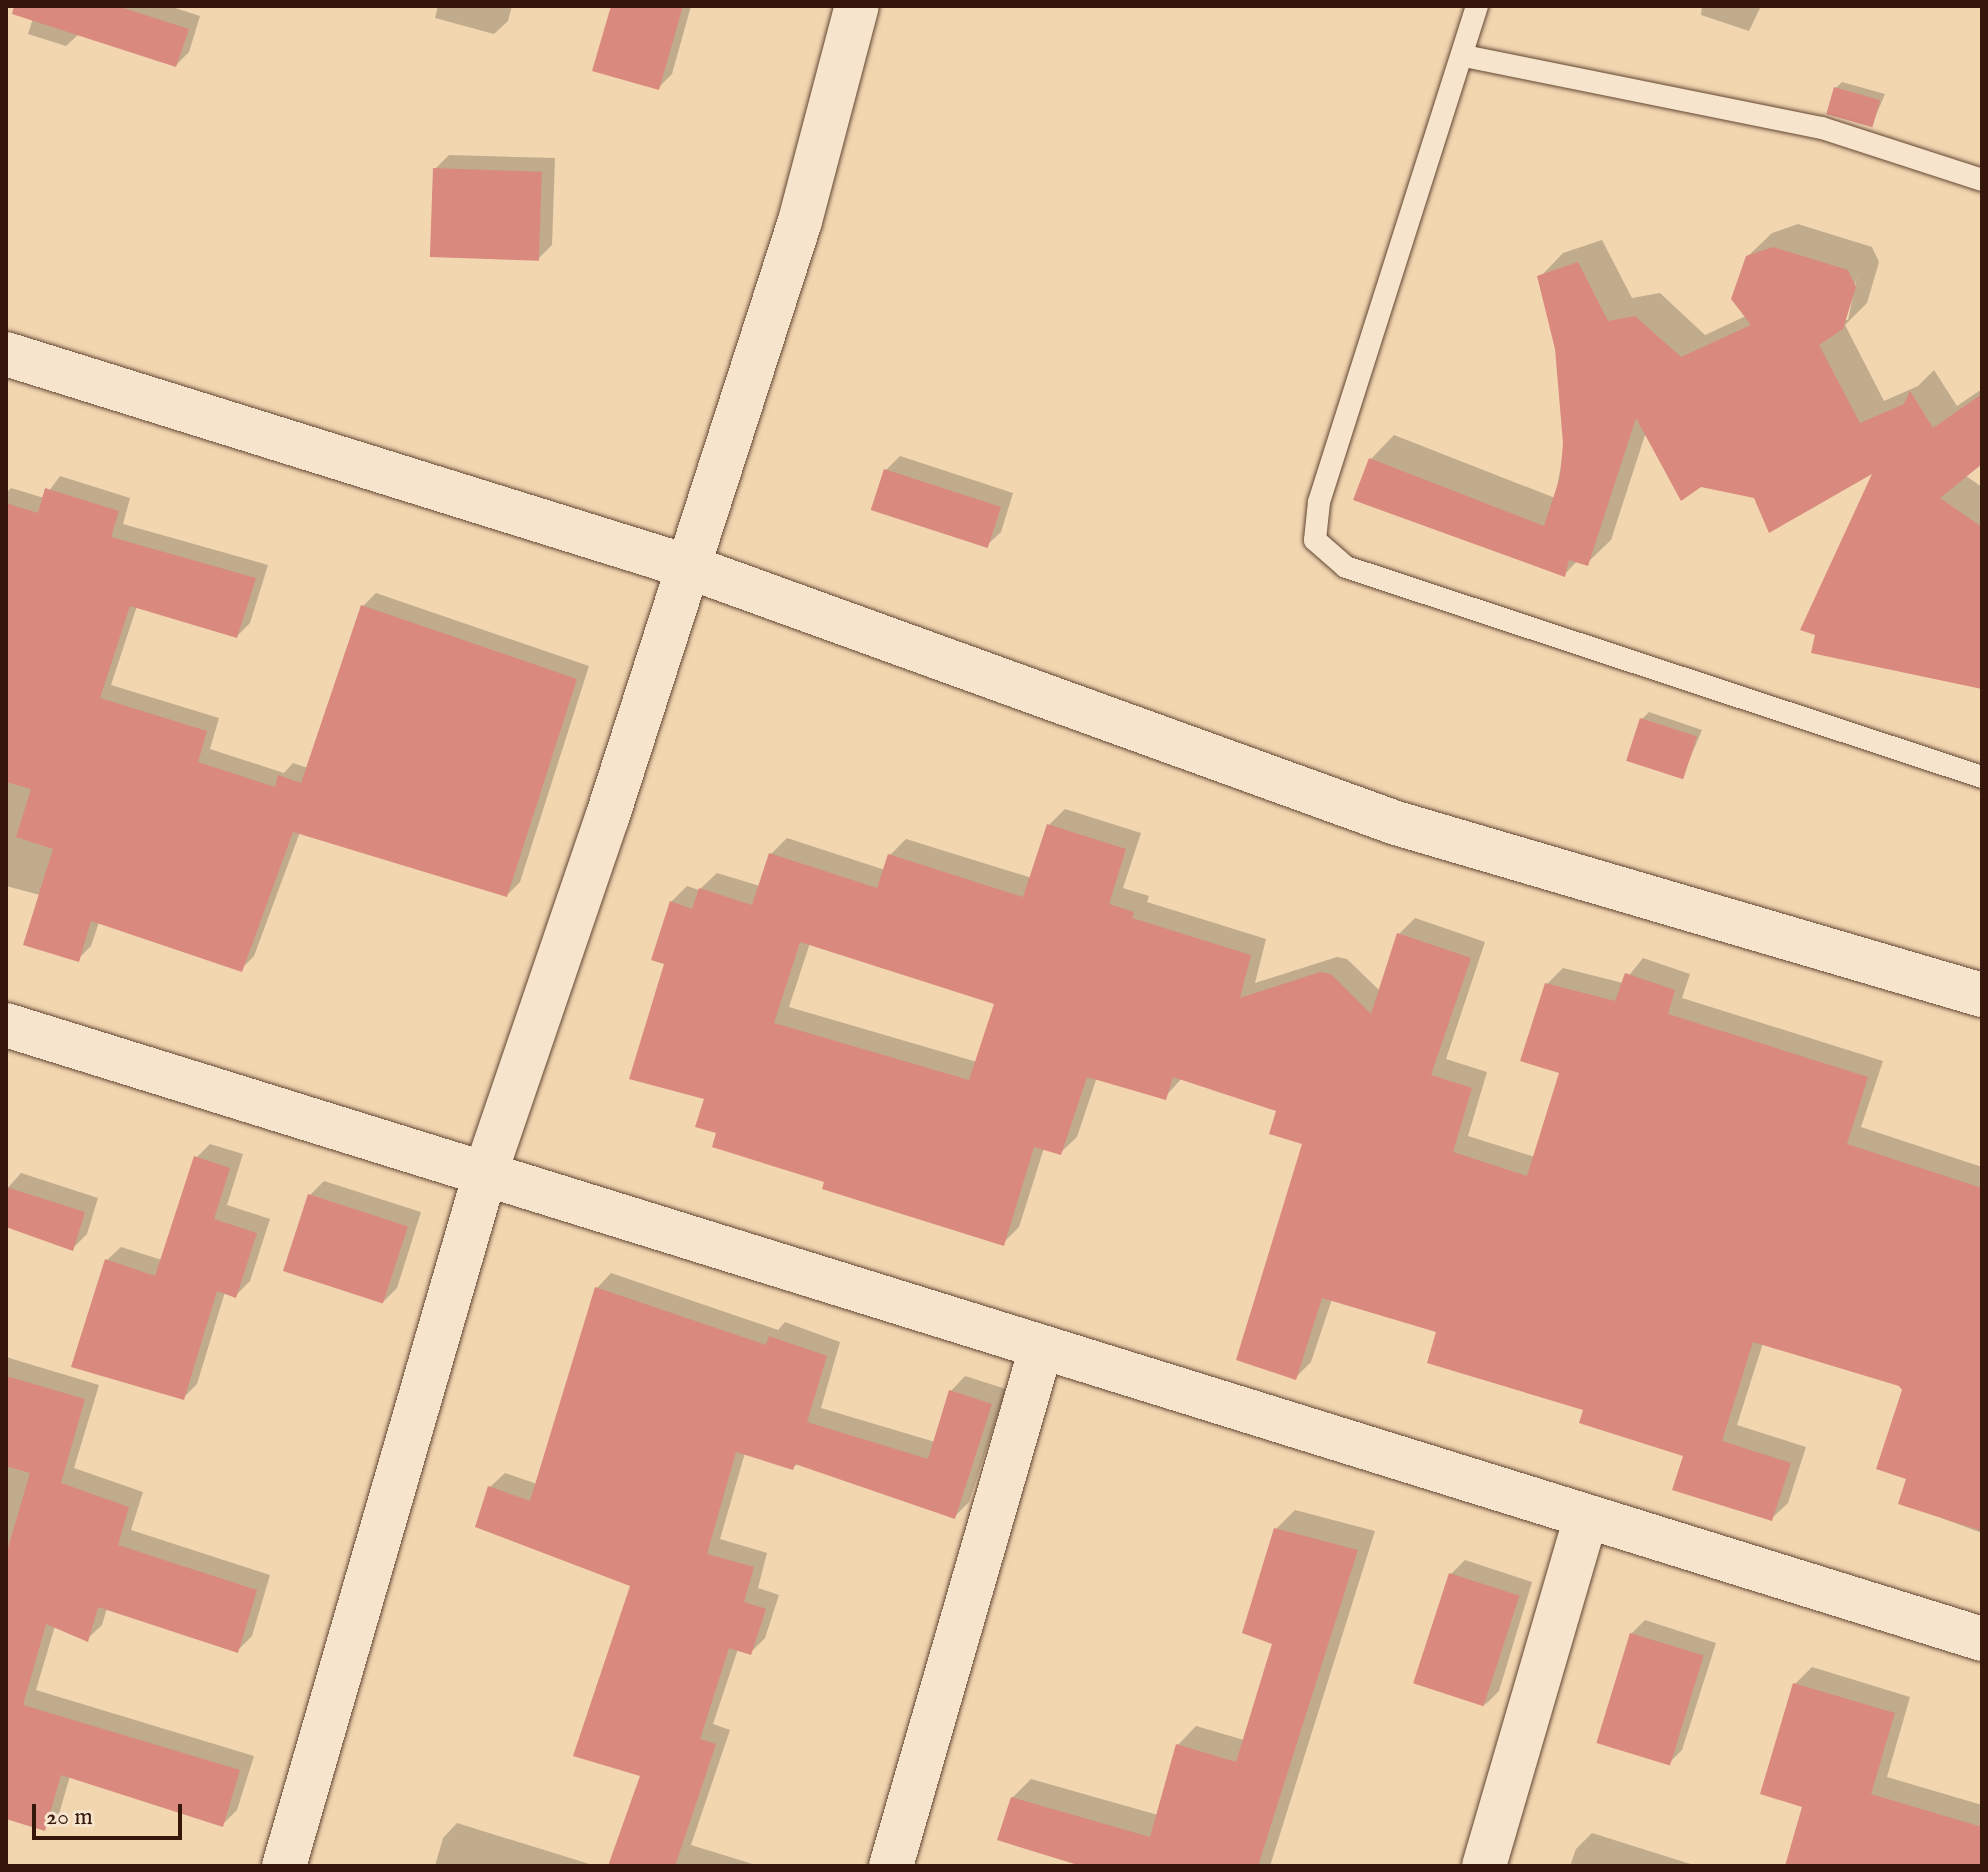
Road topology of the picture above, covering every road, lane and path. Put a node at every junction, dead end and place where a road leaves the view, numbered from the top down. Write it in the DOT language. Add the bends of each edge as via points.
graph roads {
  1 [pos="857,6"];
  2 [pos="1477,6"];
  3 [pos="1464,56"];
  4 [pos="1982,180"];
  5 [pos="6,354"];
  6 [pos="686,566"];
  7 [pos="1982,777"];
  8 [pos="1982,995"];
  9 [pos="6,1025"];
  10 [pos="485,1174"];
  11 [pos="1041,1348"];
  12 [pos="1586,1517"];
  13 [pos="1982,1639"];
  14 [pos="284,1866"];
  15 [pos="891,1866"];
  16 [pos="1484,1866"];
  1 -- 6 [label="street" via="800,221"];
  2 -- 3 [label="lane"];
  3 -- 4 [label="lane" via="1822,128"];
  3 -- 7 [label="lane" via="1319,502 1315,540 1346,567"];
  5 -- 6 [label="street"];
  6 -- 8 [label="street" via="1396,823"];
  6 -- 10 [label="street" via="607,818"];
  9 -- 10 [label="street"];
  10 -- 11 [label="street"];
  10 -- 14 [label="street"];
  11 -- 12 [label="street"];
  11 -- 15 [label="street"];
  12 -- 13 [label="street"];
  12 -- 16 [label="street"];
}
